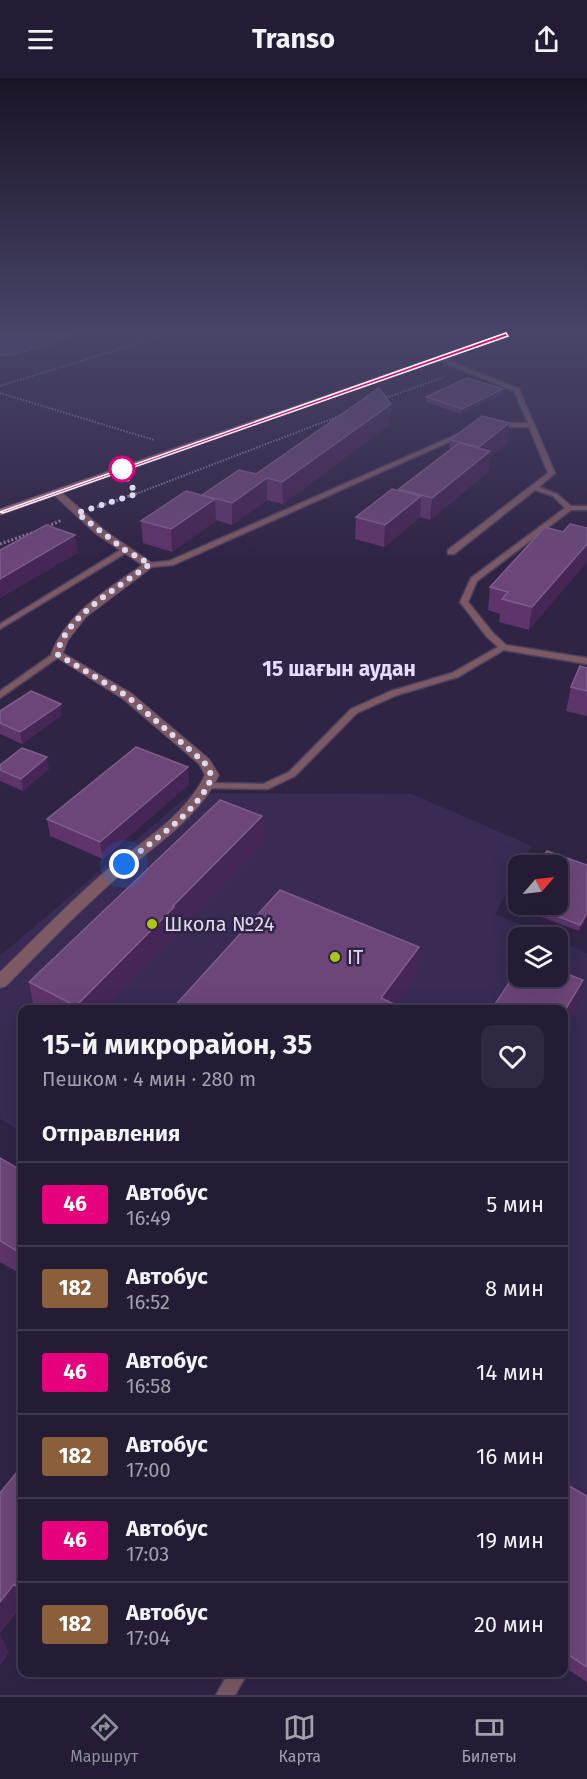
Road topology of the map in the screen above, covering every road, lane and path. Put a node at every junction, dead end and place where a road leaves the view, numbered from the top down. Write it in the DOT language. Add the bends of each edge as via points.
graph roads {
  1 [pos="57,410"];
  2 [pos="291,410"];
  3 [pos="526,410"];
  4 [pos="344,414"];
  5 [pos="488,425"];
  6 [pos="532,425"];
  7 [pos="476,428"];
  8 [pos="156,441"];
  9 [pos="534,487"];
  10 [pos="56,492"];
  11 [pos="569,508"];
  12 [pos="587,508"];
  13 [pos="0,512"];
  14 [pos="77,513"];
  15 [pos="0,544"];
  16 [pos="125,550"];
  17 [pos="451,552"];
  18 [pos="150,564"];
  19 [pos="0,627"];
  20 [pos="503,647"];
  21 [pos="57,654"];
  22 [pos="587,661"];
  23 [pos="0,695"];
  24 [pos="208,786"];
  25 [pos="0,981"];
  26 [pos="235,1677"];
  27 [pos="225,1695"];
  1 -- 8 [label="path"];
  2 -- 10 [label="street"];
  3 -- 6 [label="lane"];
  4 -- 14 [label="path"];
  5 -- 6 [label="lane"];
  6 -- 9 [label="lane" via="552,473"];
  7 -- 18 [label="lane" via="170,563"];
  9 -- 11 [label="lane" via="555,495"];
  9 -- 17 [label="lane"];
  10 -- 13 [label="street"];
  10 -- 14 [label="street"];
  11 -- 12 [label="lane"];
  11 -- 20 [label="lane" via="474,580 464,602"];
  14 -- 15 [label="path"];
  14 -- 16 [label="street"];
  16 -- 18 [label="street"];
  16 -- 19 [label="lane"];
  18 -- 21 [label="street" via="77,619 59,644"];
  20 -- 22 [label="lane"];
  20 -- 24 [label="lane" via="455,675 394,693 354,711 292,774 266,787"];
  21 -- 23 [label="lane"];
  21 -- 24 [label="street" via="127,696 196,755 212,776"];
  24 -- 25 [label="street" via="194,805 107,879"];
  26 -- 27 [label="lane"];
}
